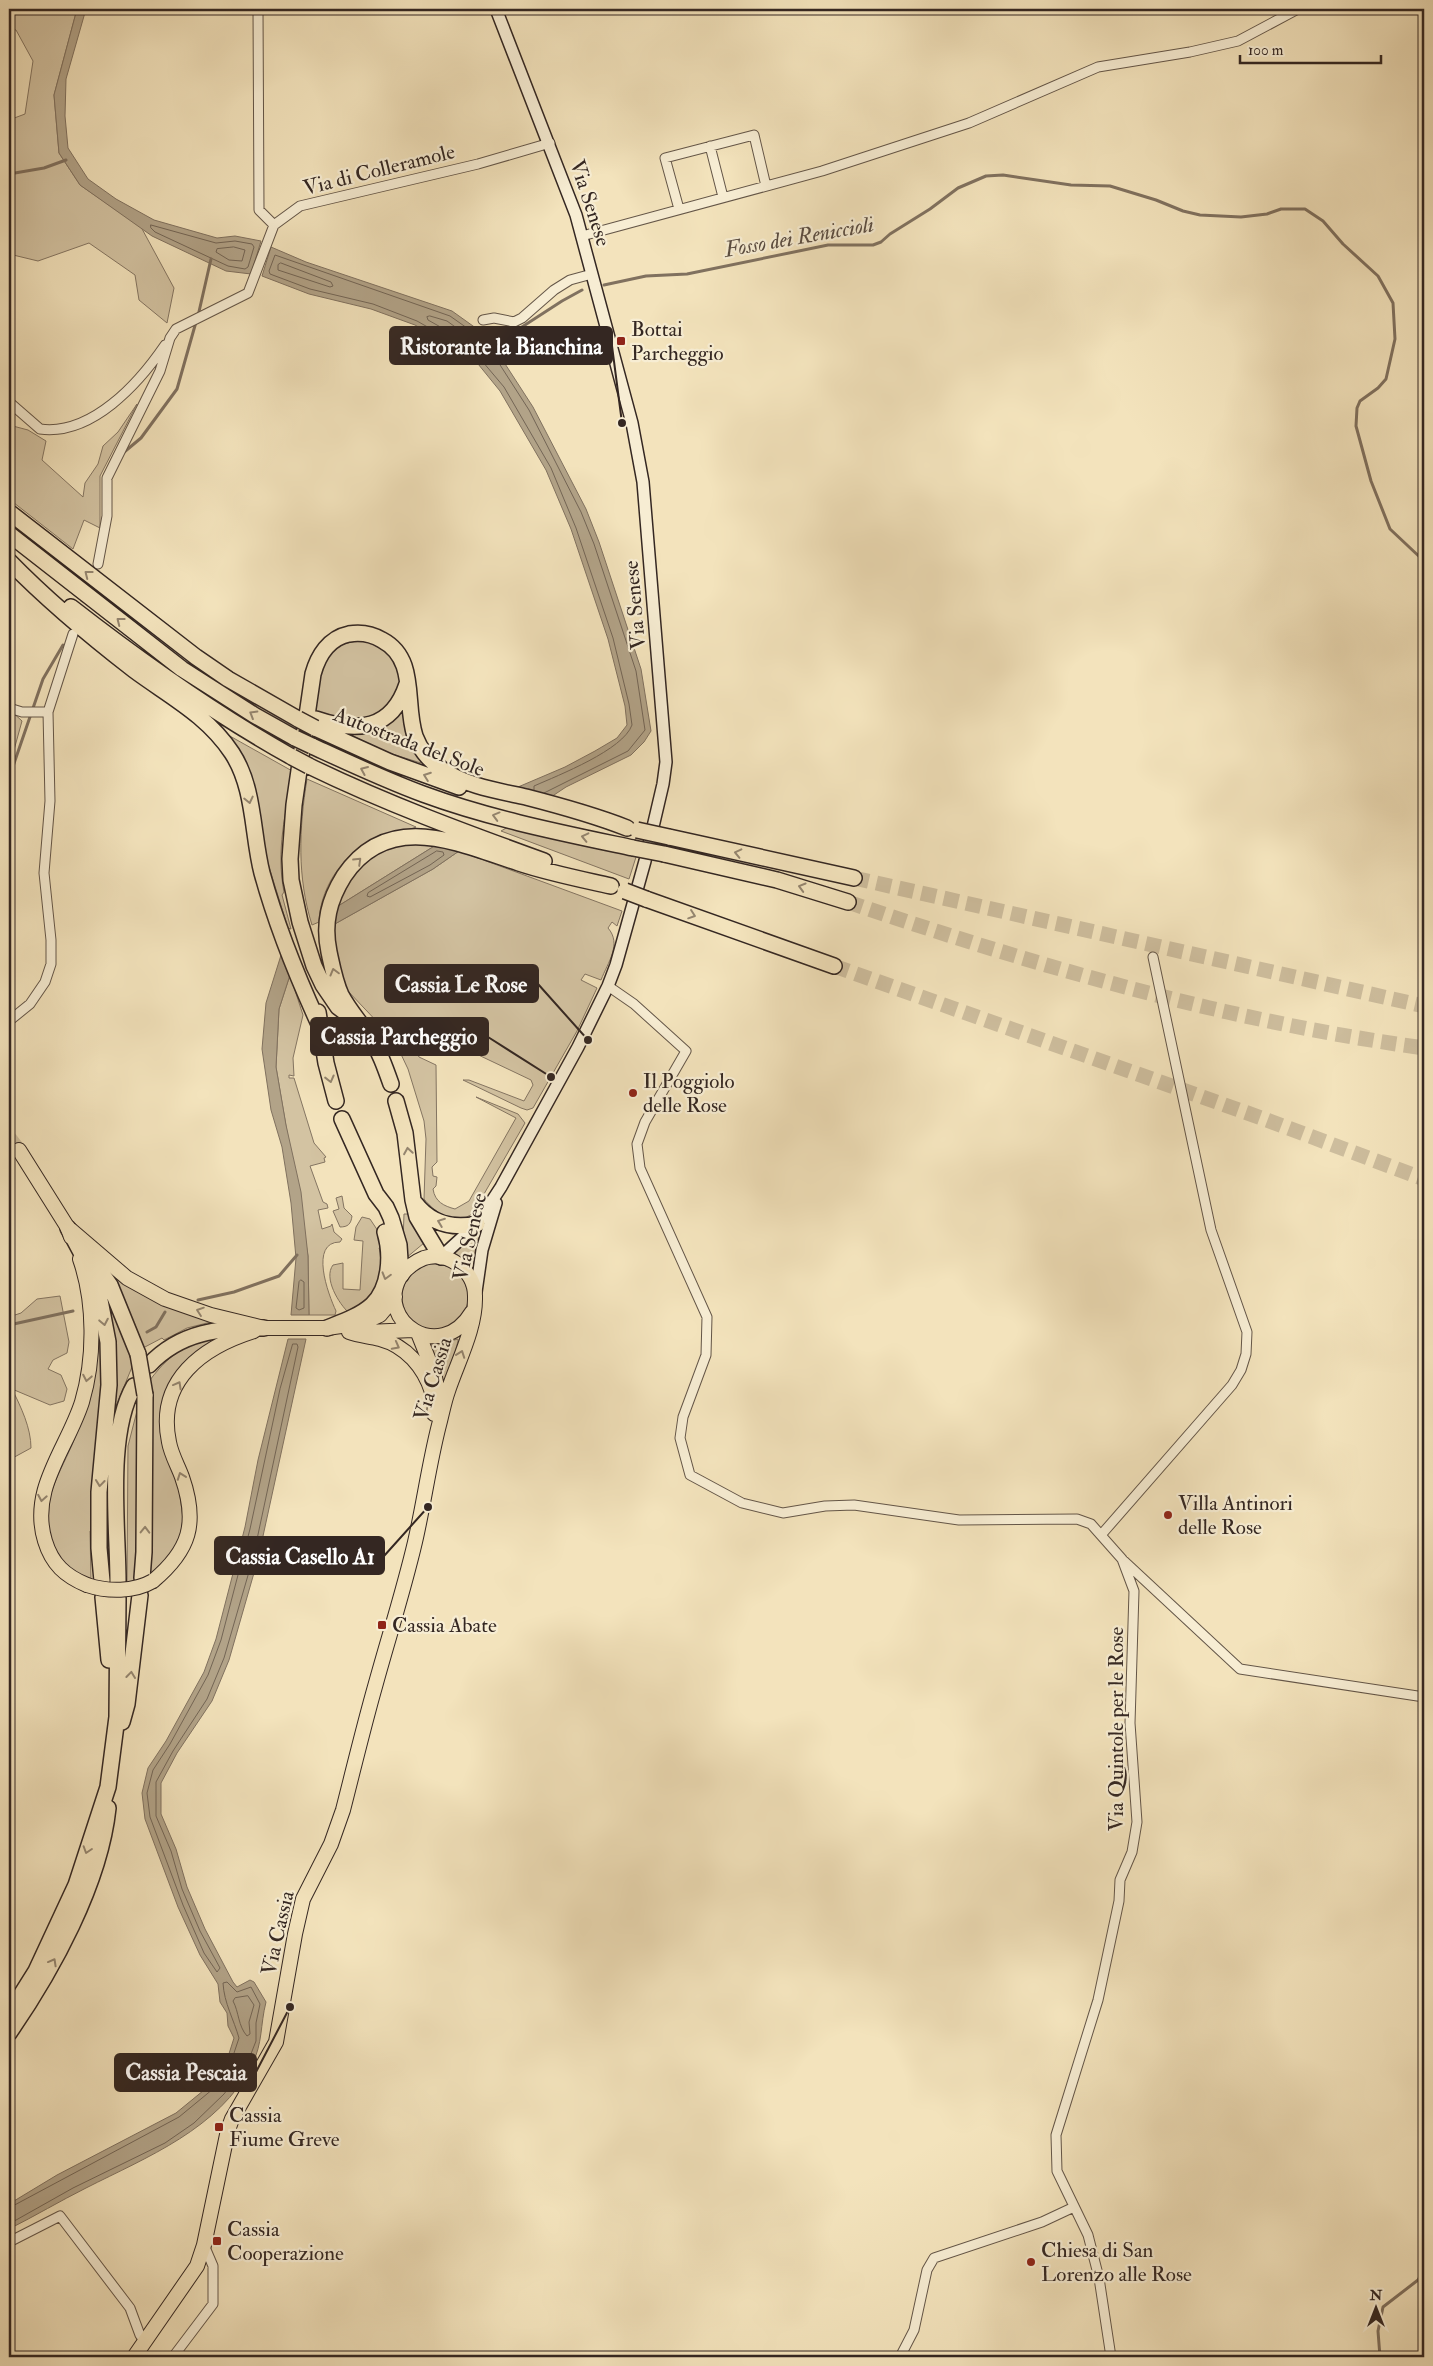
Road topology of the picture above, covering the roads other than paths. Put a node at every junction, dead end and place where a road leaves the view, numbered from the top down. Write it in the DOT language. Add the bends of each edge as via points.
graph roads {
  1 [pos="258,9"];
  2 [pos="496,9"];
  3 [pos="1298,9"];
  4 [pos="550,143"];
  5 [pos="710,146"];
  6 [pos="766,186"];
  7 [pos="723,197"];
  8 [pos="679,209"];
  9 [pos="274,225"];
  10 [pos="582,236"];
  11 [pos="592,274"];
  12 [pos="483,320"];
  13 [pos="608,336"];
  14 [pos="170,338"];
  15 [pos="539,358"];
  16 [pos="9,402"];
  17 [pos="9,512"];
  18 [pos="9,534"];
  19 [pos="9,560"];
  20 [pos="98,564"];
  21 [pos="73,634"];
  22 [pos="408,681"];
  23 [pos="9,708"];
  24 [pos="48,712"];
  25 [pos="315,724"];
  26 [pos="491,793"];
  27 [pos="486,846"];
  28 [pos="854,878"];
  29 [pos="848,902"];
  30 [pos="1153,957"];
  31 [pos="834,966"];
  32 [pos="608,986"];
  33 [pos="320,989"];
  34 [pos="9,1021"];
  35 [pos="357,1021"];
  36 [pos="318,1022"];
  37 [pos="391,1084"];
  38 [pos="336,1101"];
  39 [pos="396,1101"];
  40 [pos="342,1119"];
  41 [pos="19,1150"];
  42 [pos="501,1187"];
  43 [pos="376,1194"];
  44 [pos="413,1200"];
  45 [pos="477,1224"];
  46 [pos="68,1228"];
  47 [pos="441,1257"];
  48 [pos="401,1275"];
  49 [pos="475,1295"];
  50 [pos="395,1297"];
  51 [pos="472,1312"];
  52 [pos="264,1328"];
  53 [pos="326,1328"];
  54 [pos="416,1331"];
  55 [pos="350,1332"];
  56 [pos="143,1359"];
  57 [pos="139,1391"];
  58 [pos="435,1403"];
  59 [pos="430,1459"];
  60 [pos="1101,1535"];
  61 [pos="1122,1559"];
  62 [pos="147,1579"];
  63 [pos="102,1581"];
  64 [pos="118,1582"];
  65 [pos="140,1595"];
  66 [pos="111,1598"];
  67 [pos="1424,1697"];
  68 [pos="112,1757"];
  69 [pos="108,1787"];
  70 [pos="9,2014"];
  71 [pos="9,2033"];
  72 [pos="1074,2207"];
  73 [pos="9,2242"];
  74 [pos="204,2245"];
  75 [pos="145,2342"];
  76 [pos="134,2357"];
  77 [pos="173,2357"];
  78 [pos="900,2357"];
  79 [pos="1111,2357"];
  1 -- 9 [label="street" via="259,210"];
  2 -- 4 [label="main road, Via Senese"];
  3 -- 6 [label="street" via="1238,41 1098,67 969,123"];
  4 -- 9 [label="street, Via di Colleramole" via="478,164 300,206"];
  4 -- 10 [label="main road, Via Senese"];
  5 -- 6 [label="street" via="754,136"];
  5 -- 7 [label="street"];
  5 -- 8 [label="street" via="665,158"];
  6 -- 7 [label="street"];
  7 -- 8 [label="street"];
  8 -- 10 [label="street"];
  9 -- 14 [label="street, Via di Colleramole" via="248,294 176,329"];
  10 -- 11 [label="main road, Via Senese"];
  11 -- 12 [label="street" via="570,280 514,322 494,318"];
  11 -- 13 [label="main road, Via Senese"];
  13 -- 15 [label="street"];
  13 -- 32 [label="main road, Via Senese" via="644,482 666,762 645,861"];
  14 -- 16 [label="street, Via di Colleramole" via="134,385 85,420 56,429 40,429"];
  14 -- 20 [label="street" via="160,372 107,478 107,516"];
  25 -- 17 [label="highway, Autostrada del Sole, one-way, bridge" via="228,678 196,657"];
  29 -- 18 [label="highway, Autostrada del Sole, one-way, bridge" via="768,878 534,826 459,806 384,779 295,738 182,669"];
  19 -- 27 [label="highway, bridge" via="175,686 218,714 309,766"];
  19 -- 36 [label="highway, one-way" via="67,618 136,672 196,713 233,755 244,780 262,873 299,980"];
  21 -- 24 [label="street"];
  22 -- 25 [label="highway" via="396,709 376,723 364,726"];
  22 -- 26 [label="highway" via="412,725 425,755 449,773"];
  22 -- 33 [label="highway" via="402,659 394,649 367,634 338,638 318,659 310,688 291,838 291,880"];
  23 -- 24 [label="street" via="22,712"];
  24 -- 34 [label="street" via="50,801 44,873 52,940 51,964 45,982 30,1004"];
  26 -- 25 [label="highway, Autostrada del Sole, one-way" via="390,762"];
  28 -- 26 [label="highway, one-way, bridge" via="632,829 592,814"];
  27 -- 31 [label="highway, one-way, bridge" via="626,891"];
  35 -- 27 [label="highway, one-way" via="337,986 326,930 330,901 348,871 388,841 408,837 430,837"];
  30 -- 60 [label="street" via="1211,1230 1247,1332 1246,1354 1232,1386"];
  32 -- 42 [label="main road, Via Senese"];
  32 -- 60 [label="street, Via Quintole per le Rose" via="634,1004 686,1051 645,1122 637,1144 640,1168 707,1317 706,1356 683,1417 680,1438 690,1475 742,1503 783,1513 854,1505 960,1520 1077,1519 1091,1524"];
  33 -- 35 [label="highway"];
  33 -- 36 [label="highway"];
  35 -- 37 [label="highway" via="378,1051"];
  36 -- 38 [label="highway, one-way"];
  44 -- 39 [label="highway, one-way" via="408,1148"];
  40 -- 43 [label="highway"];
  41 -- 46 [label="main road"];
  42 -- 45 [label="main road, Via Senese"];
  42 -- 49 [label="main road, Via Senese" via="482,1250"];
  43 -- 48 [label="highway" via="386,1207 395,1231"];
  43 -- 53 [label="highway, one-way" via="390,1261 382,1288 366,1310"];
  45 -- 44 [label="highway, one-way" via="453,1226 441,1223 420,1210"];
  44 -- 47 [label="highway" via="417,1217"];
  45 -- 47 [label="main road, Via Senese"];
  52 -- 46 [label="main road, one-way" via="165,1299 127,1278"];
  46 -- 56 [label="highway" via="110,1285"];
  46 -- 62 [label="main road, one-way, bridge" via="84,1271 90,1311 88,1370 75,1421 42,1494 43,1533 48,1552 57,1567 70,1578 102,1589 120,1590 139,1587"];
  46 -- 63 [label="highway, one-way" via="91,1271 108,1342 109,1385 99,1492"];
  47 -- 48 [label="main road" via="414,1262"];
  47 -- 49 [label="main road" via="454,1261 465,1270"];
  48 -- 50 [label="main road"];
  49 -- 51 [label="main road, Via Cassia"];
  50 -- 53 [label="main road" via="380,1315 371,1320"];
  50 -- 54 [label="main road, Via Cassia" via="400,1316"];
  51 -- 54 [label="main road, Via Cassia" via="461,1327 444,1336"];
  59 -- 51 [label="main road, Via Cassia, one-way"];
  52 -- 53 [label="main road"];
  52 -- 56 [label="highway" via="231,1328 199,1333"];
  62 -- 52 [label="main road, one-way" via="175,1560 184,1547 191,1517 182,1478 168,1442 167,1420 173,1393 188,1367 202,1354"];
  53 -- 55 [label="main road"];
  54 -- 55 [label="main road"];
  54 -- 58 [label="main road, Via Cassia" via="434,1373"];
  55 -- 58 [label="main road, one-way" via="397,1346 411,1357 423,1371"];
  56 -- 57 [label="highway, bridge"];
  62 -- 57 [label="highway, one-way"];
  57 -- 64 [label="highway" via="127,1398 120,1428"];
  58 -- 59 [label="main road, Via Cassia"];
  59 -- 74 [label="main road, Via Cassia" via="404,1586 343,1810 331,1844 303,1899 276,2042 228,2130"];
  60 -- 61 [label="street, Via Quintole per le Rose"];
  61 -- 67 [label="street" via="1240,1669"];
  61 -- 72 [label="street, Via Quintole per le Rose" via="1134,1591 1130,1723 1137,1822 1132,1852 1120,1880 1119,1901 1098,2000 1056,2135 1057,2171"];
  68 -- 65 [label="highway, one-way" via="127,1704"];
  66 -- 68 [label="highway" via="117,1717"];
  68 -- 69 [label="highway"];
  69 -- 70 [label="highway, one-way" via="76,1885 36,1971"];
  71 -- 69 [label="highway, one-way" via="47,1973 80,1908 101,1845"];
  72 -- 78 [label="street" via="1042,2222 934,2258 927,2270 914,2330"];
  72 -- 79 [label="street, Via Quintole per le Rose" via="1088,2235 1099,2278"];
  73 -- 75 [label="street" via="60,2216 130,2308"];
  74 -- 75 [label="main road, Via Cassia" via="193,2273"];
  74 -- 77 [label="street" via="213,2266 213,2304"];
  75 -- 76 [label="main road, Via Cassia"];
}
